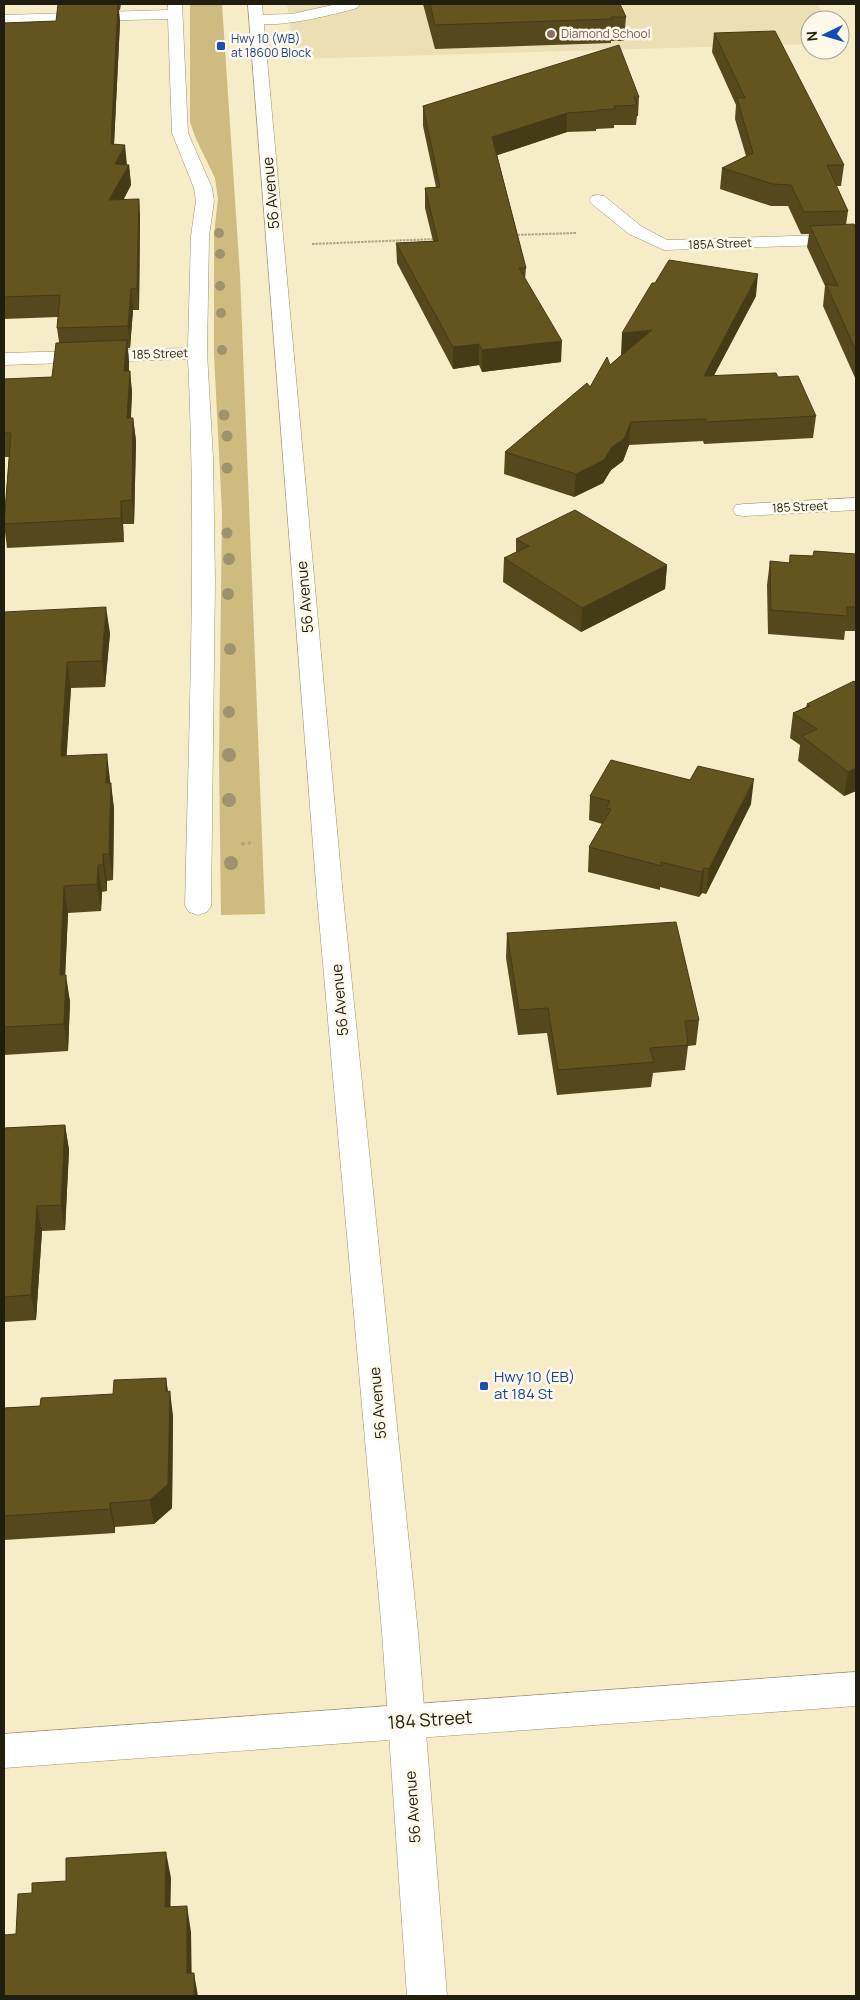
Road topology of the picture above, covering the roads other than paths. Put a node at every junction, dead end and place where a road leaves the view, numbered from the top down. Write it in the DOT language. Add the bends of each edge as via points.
graph roads {
  1 [pos="352,5"];
  2 [pos="176,9"];
  3 [pos="255,9"];
  4 [pos="4,19"];
  5 [pos="598,200"];
  6 [pos="856,240"];
  7 [pos="197,353"];
  8 [pos="4,358"];
  9 [pos="856,504"];
  10 [pos="744,510"];
  11 [pos="198,906"];
  12 [pos="856,1689"];
  13 [pos="406,1722"];
  14 [pos="4,1751"];
  15 [pos="427,1996"];
  1 -- 3 [label="main road" via="292,18"];
  2 -- 4 [label="main road"];
  2 -- 7 [label="main road" via="180,133 203,188 205,201 200,236"];
  3 -- 13 [label="main road, 56 Avenue" via="330,896"];
  5 -- 6 [label="main road, 185A Street" via="635,230 664,245"];
  7 -- 8 [label="main road, 185 Street"];
  7 -- 11 [label="main road" via="203,458 204,580"];
  9 -- 10 [label="main road, 185 Street"];
  12 -- 13 [label="main road, 184 Street"];
  13 -- 14 [label="main road, 184 Street"];
  13 -- 15 [label="main road, 56 Avenue"];
}
